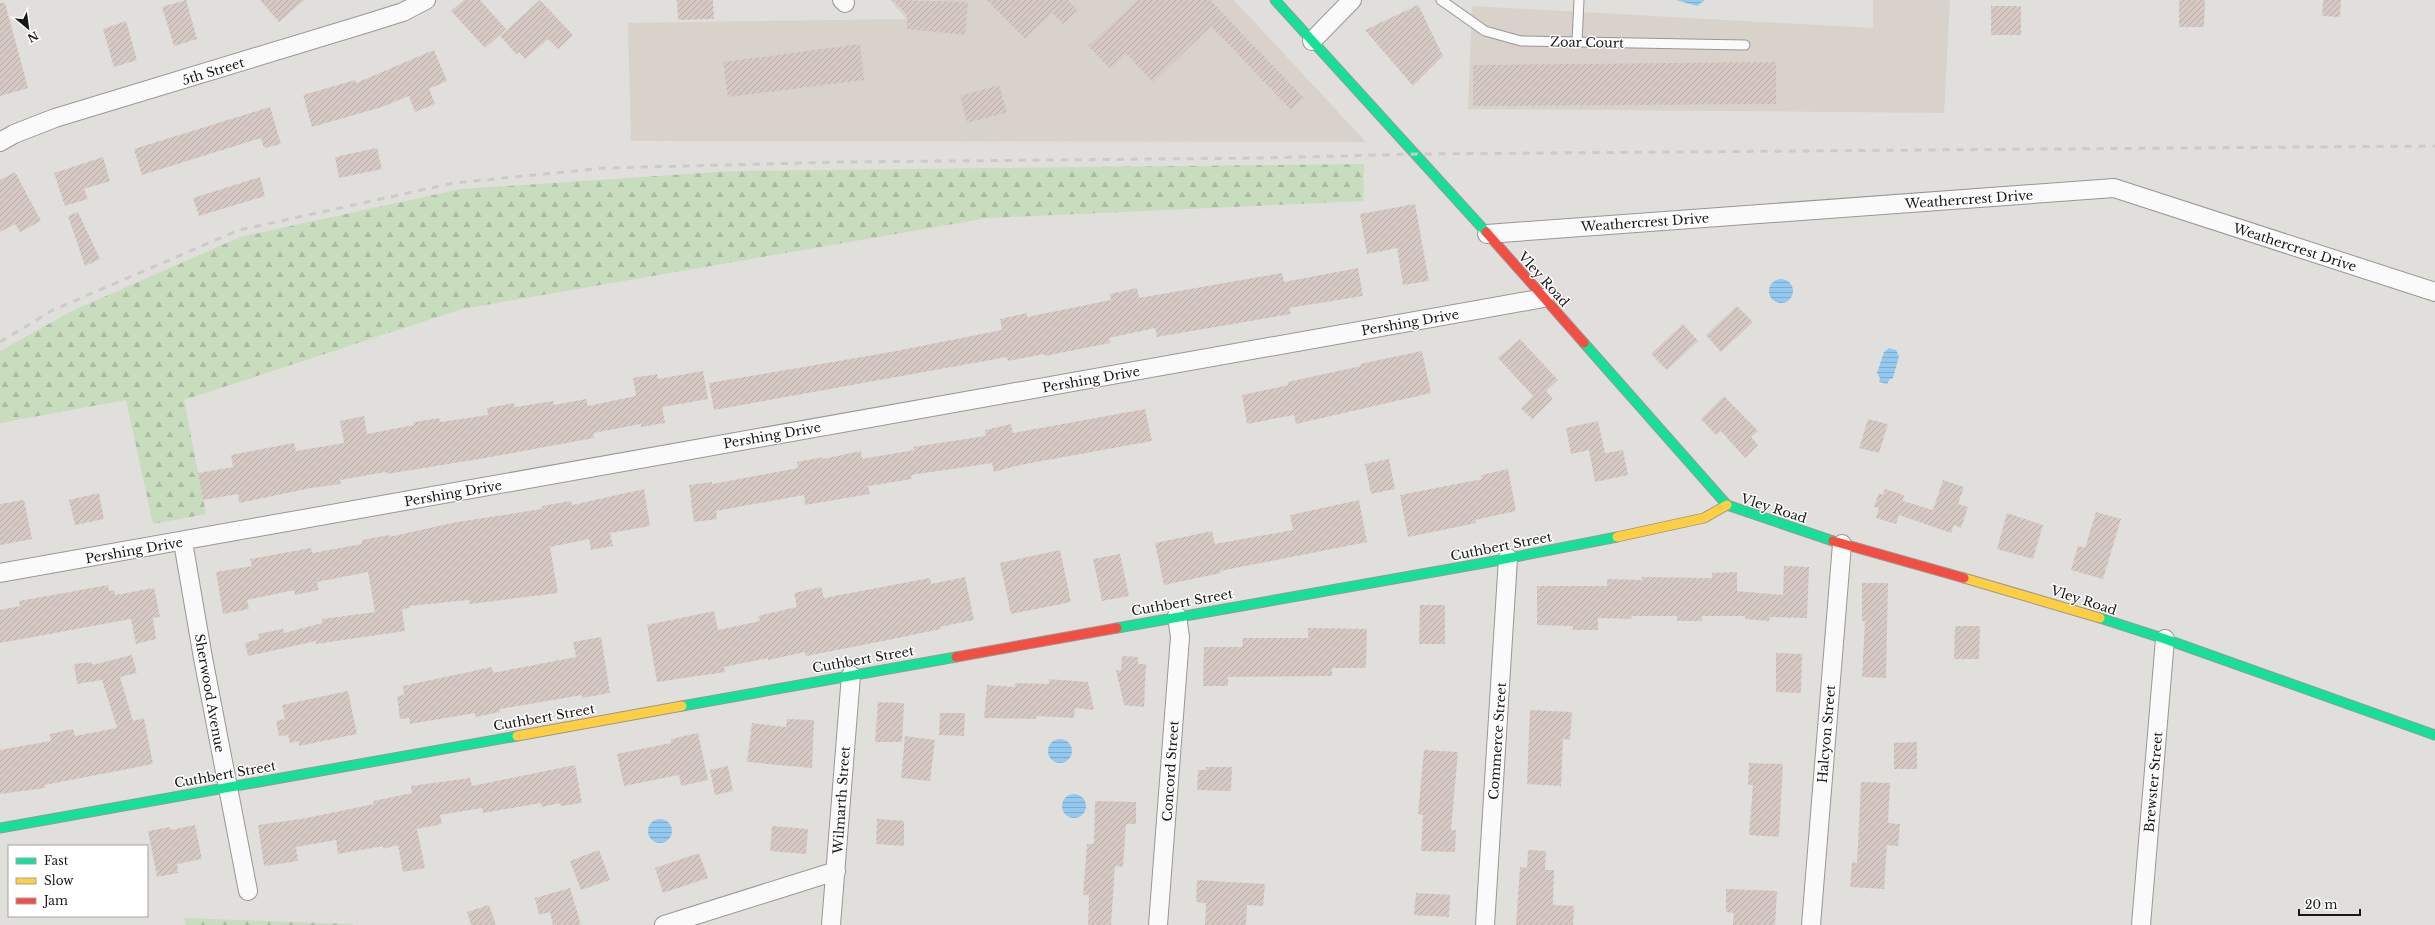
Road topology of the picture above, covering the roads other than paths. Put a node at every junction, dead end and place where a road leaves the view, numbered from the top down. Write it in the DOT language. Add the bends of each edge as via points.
graph roads {
  1 [pos="426,0"];
  2 [pos="1275,0"];
  3 [pos="1352,0"];
  4 [pos="1441,0"];
  5 [pos="1579,0"];
  6 [pos="398,6"];
  7 [pos="1312,41"];
  8 [pos="1577,42"];
  9 [pos="1745,45"];
  10 [pos="0,142"];
  11 [pos="1487,234"];
  12 [pos="2435,292"];
  13 [pos="1544,298"];
  14 [pos="1727,505"];
  15 [pos="183,542"];
  16 [pos="1842,544"];
  17 [pos="1508,558"];
  18 [pos="0,573"];
  19 [pos="1177,616"];
  20 [pos="2165,639"];
  21 [pos="850,675"];
  22 [pos="2435,736"];
  23 [pos="227,786"];
  24 [pos="0,828"];
  25 [pos="836,871"];
  26 [pos="248,891"];
  27 [pos="664,925"];
  28 [pos="831,925"];
  29 [pos="1158,925"];
  30 [pos="1485,925"];
  31 [pos="1811,925"];
  32 [pos="2141,925"];
  1 -- 6 [label="street, 5th Street"];
  2 -- 7 [label="street, Vley Road"];
  3 -- 7 [label="street"];
  4 -- 8 [label="lane, Zoar Court" via="1485,31 1521,41"];
  5 -- 8 [label="lane"];
  6 -- 10 [label="street, 5th Street" via="55,118"];
  7 -- 11 [label="street, Vley Road" via="1418,154"];
  8 -- 9 [label="lane, Zoar Court"];
  11 -- 12 [label="street, Weathercrest Drive" via="2114,188"];
  11 -- 13 [label="street, Vley Road"];
  13 -- 14 [label="street, Vley Road"];
  13 -- 15 [label="street, Pershing Drive"];
  14 -- 16 [label="street, Vley Road"];
  14 -- 17 [label="street, Cuthbert Street" via="1704,518 1690,522"];
  15 -- 18 [label="street, Pershing Drive"];
  15 -- 23 [label="street, Sherwood Avenue"];
  16 -- 20 [label="street, Vley Road" via="2031,596"];
  16 -- 31 [label="street, Halcyon Street"];
  17 -- 19 [label="street, Cuthbert Street"];
  17 -- 30 [label="street, Commerce Street"];
  19 -- 21 [label="street, Cuthbert Street"];
  19 -- 29 [label="street, Concord Street" via="1180,637"];
  20 -- 22 [label="street, Vley Road"];
  20 -- 32 [label="street, Brewster Street"];
  21 -- 23 [label="street, Cuthbert Street"];
  21 -- 25 [label="street, Wilmarth Street"];
  23 -- 24 [label="street, Cuthbert Street"];
  23 -- 26 [label="street, Sherwood Avenue"];
  25 -- 27 [label="street"];
  25 -- 28 [label="street, Wilmarth Street"];
}
